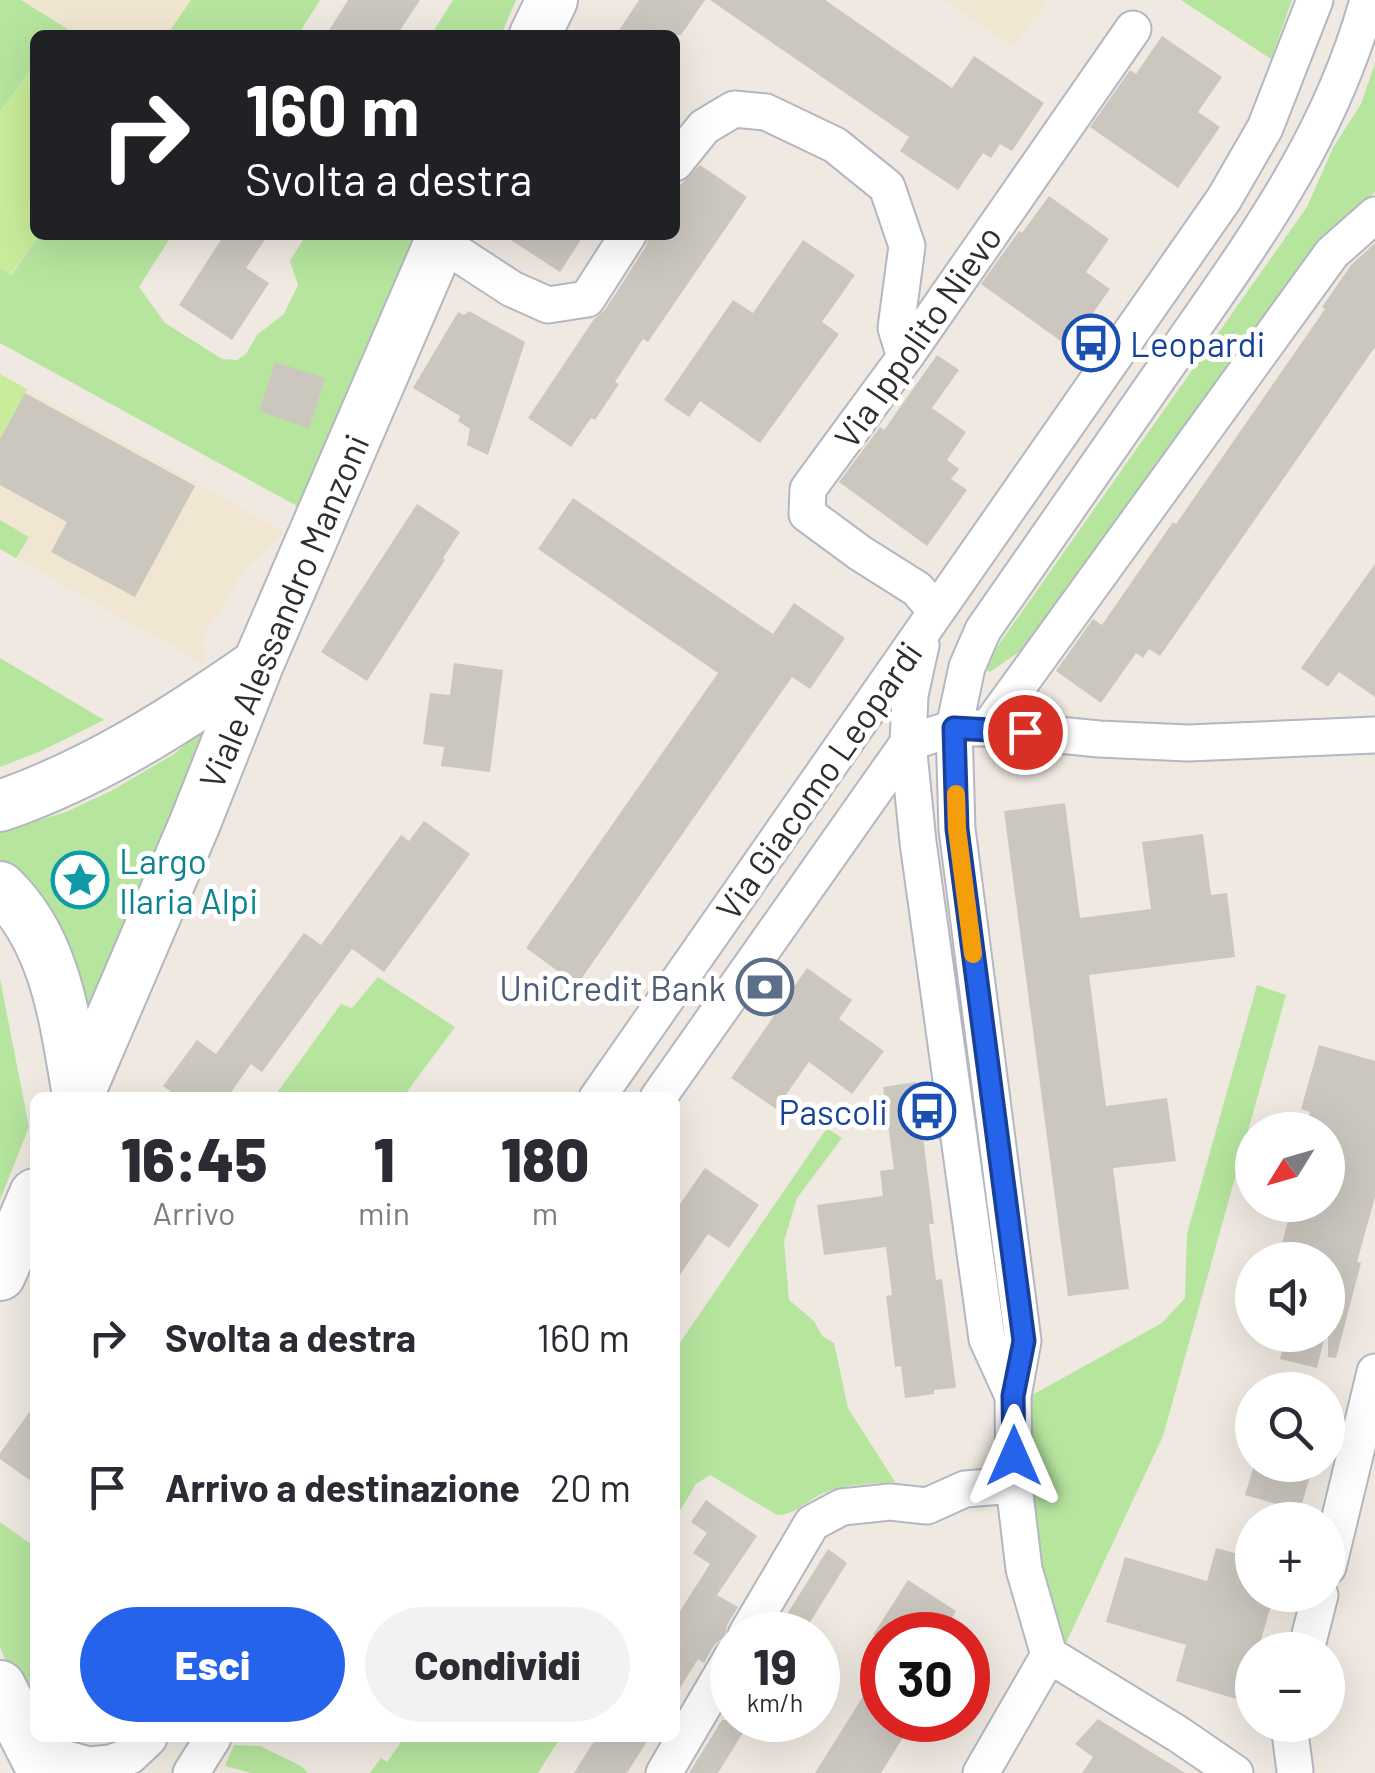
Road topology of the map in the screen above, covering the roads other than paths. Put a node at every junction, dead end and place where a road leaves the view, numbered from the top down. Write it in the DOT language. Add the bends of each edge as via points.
graph roads {
  1 [pos="552,0"];
  2 [pos="1315,0"];
  3 [pos="1368,0"];
  4 [pos="538,30"];
  5 [pos="1132,30"];
  6 [pos="680,157"];
  7 [pos="1224,198"];
  8 [pos="1375,215"];
  9 [pos="1264,225"];
  10 [pos="442,240"];
  11 [pos="443,240"];
  12 [pos="625,240"];
  13 [pos="905,357"];
  14 [pos="936,610"];
  15 [pos="258,664"];
  16 [pos="971,728"];
  17 [pos="1375,735"];
  18 [pos="908,742"];
  19 [pos="0,806"];
  20 [pos="0,887"];
  21 [pos="0,939"];
  22 [pos="64,1092"];
  23 [pos="67,1092"];
  24 [pos="69,1092"];
  25 [pos="600,1092"];
  26 [pos="662,1092"];
  27 [pos="30,1206"];
  28 [pos="0,1275"];
  29 [pos="1375,1372"];
  30 [pos="1013,1396"];
  31 [pos="1014,1485"];
  32 [pos="1344,1502"];
  33 [pos="760,1612"];
  34 [pos="1049,1655"];
  35 [pos="0,1686"];
  36 [pos="710,1695"];
  37 [pos="145,1742"];
  38 [pos="146,1742"];
  39 [pos="211,1742"];
  40 [pos="1289,1742"];
  41 [pos="34,1755"];
  42 [pos="193,1772"];
  43 [pos="1290,1772"];
  44 [pos="124,1773"];
  45 [pos="664,1773"];
  46 [pos="981,1773"];
  47 [pos="1234,1773"];
  1 -- 4 [label="street"];
  2 -- 7 [label="street, Via Giacomo Leopardi" via="1265,128"];
  3 -- 9 [label="street, Via Giacomo Leopardi" via="1340,84"];
  5 -- 13 [label="street, Via Ippolito Nievo"];
  6 -- 13 [label="street" via="704,126 734,109 766,112 836,145 887,187 907,246 896,328"];
  7 -- 9 [label="street"];
  7 -- 14 [label="street, Via Giacomo Leopardi"];
  8 -- 16 [label="street" via="1332,252"];
  9 -- 16 [label="street, Via Giacomo Leopardi" via="983,630 967,667"];
  10 -- 15 [label="street, Viale Alessandro Manzoni"];
  11 -- 12 [label="street" via="512,289 548,305 587,299"];
  13 -- 14 [label="street, Via Ippolito Nievo" via="808,489 807,514"];
  14 -- 18 [label="street, Via Giacomo Leopardi" via="920,647"];
  14 -- 25 [label="street, Via Giacomo Leopardi"];
  15 -- 19 [label="street" via="130,748"];
  15 -- 24 [label="street, Viale Alessandro Manzoni" via="195,823"];
  16 -- 17 [label="street, Via Giacomo Leopardi" via="1188,743"];
  16 -- 18 [label="street, Via Giacomo Leopardi"];
  16 -- 30 [label="street" via="957,829 1024,1341"];
  18 -- 26 [label="street, Via Giacomo Leopardi"];
  18 -- 30 [label="street" via="987,1339"];
  20 -- 23 [label="street" via="18,904 46,955 63,1014"];
  21 -- 22 [label="street" via="21,981 34,1035"];
  27 -- 28 [label="street"];
  29 -- 32 [label="street"];
  30 -- 31 [label="street"];
  31 -- 33 [label="street" via="964,1489 928,1506 842,1506 812,1523"];
  31 -- 34 [label="street" via="1024,1569"];
  34 -- 46 [label="street"];
  34 -- 47 [label="street"];
  35 -- 41 [label="street"];
  36 -- 45 [label="street"];
  37 -- 41 [label="street" via="110,1763"];
  38 -- 44 [label="street"];
  39 -- 42 [label="street"];
  40 -- 43 [label="street"];
}
